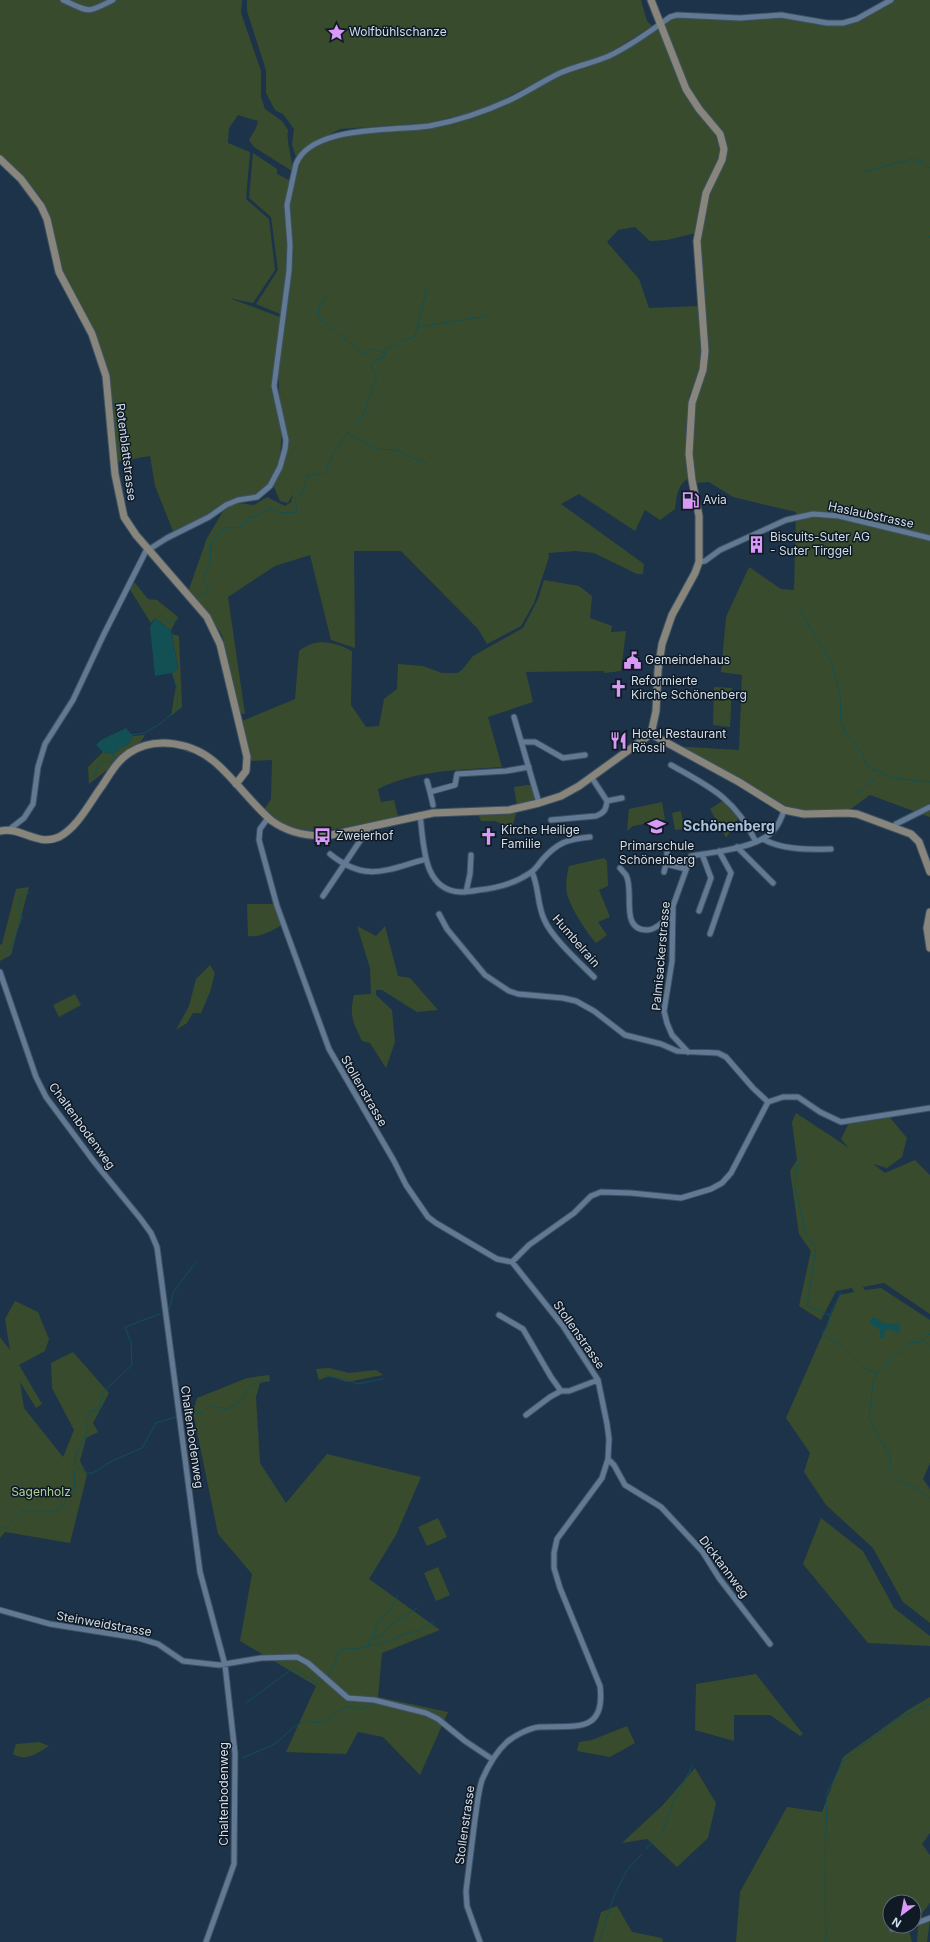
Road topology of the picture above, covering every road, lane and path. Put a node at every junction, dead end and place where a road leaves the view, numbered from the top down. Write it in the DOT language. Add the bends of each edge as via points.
graph roads {
  1 [pos="63,0"];
  2 [pos="113,0"];
  3 [pos="651,0"];
  4 [pos="891,0"];
  5 [pos="660,24"];
  6 [pos="0,159"];
  7 [pos="930,538"];
  8 [pos="148,549"];
  9 [pos="698,562"];
  10 [pos="514,717"];
  11 [pos="651,734"];
  12 [pos="522,742"];
  13 [pos="585,755"];
  14 [pos="671,765"];
  15 [pos="529,768"];
  16 [pos="592,778"];
  17 [pos="427,781"];
  18 [pos="236,784"];
  19 [pos="430,792"];
  20 [pos="622,798"];
  21 [pos="607,802"];
  22 [pos="539,803"];
  23 [pos="433,805"];
  24 [pos="930,807"];
  25 [pos="784,810"];
  26 [pos="420,815"];
  27 [pos="268,818"];
  28 [pos="551,820"];
  29 [pos="370,826"];
  30 [pos="894,827"];
  31 [pos="10,829"];
  32 [pos="0,831"];
  33 [pos="590,837"];
  34 [pos="764,839"];
  35 [pos="756,842"];
  36 [pos="737,847"];
  37 [pos="831,848"];
  38 [pos="719,851"];
  39 [pos="330,854"];
  40 [pos="667,854"];
  41 [pos="702,854"];
  42 [pos="471,855"];
  43 [pos="426,859"];
  44 [pos="666,864"];
  45 [pos="344,865"];
  46 [pos="620,868"];
  47 [pos="686,869"];
  48 [pos="532,872"];
  49 [pos="664,872"];
  50 [pos="930,872"];
  51 [pos="773,883"];
  52 [pos="466,892"];
  53 [pos="323,896"];
  54 [pos="699,911"];
  55 [pos="930,912"];
  56 [pos="439,914"];
  57 [pos="672,918"];
  58 [pos="710,934"];
  59 [pos="930,948"];
  60 [pos="0,972"];
  61 [pos="594,977"];
  62 [pos="688,1052"];
  63 [pos="768,1102"];
  64 [pos="930,1108"];
  65 [pos="512,1262"];
  66 [pos="499,1315"];
  67 [pos="598,1380"];
  68 [pos="561,1391"];
  69 [pos="526,1415"];
  70 [pos="608,1459"];
  71 [pos="0,1610"];
  72 [pos="770,1644"];
  73 [pos="225,1665"];
  74 [pos="492,1759"];
  75 [pos="930,1914"];
  76 [pos="930,1918"];
  77 [pos="924,1920"];
  78 [pos="206,1941"];
  79 [pos="480,1942"];
  1 -- 2 [label="street" via="87,11"];
  3 -- 5 [label="street"];
  4 -- 5 [label="street" via="857,19 843,23 827,24 781,15 740,18 685,14 670,17"];
  5 -- 8 [label="street" via="609,56 560,73 491,108 460,119 430,125 340,134 314,145 301,154 296,164 287,205 289,271 274,375 275,396 286,440 280,467 270,486 257,497 226,505 209,517"];
  5 -- 9 [label="street" via="686,89 720,134 724,149 722,160 706,193 698,241 705,351 703,370 690,415 690,467 699,516"];
  6 -- 8 [label="street, Rotenblattstrasse" via="21,179 41,206 47,219 58,272 92,334 106,376 113,459 121,504 130,527"];
  7 -- 9 [label="street, Haslaubstrasse" via="839,516 813,514 786,520 720,550 705,561"];
  8 -- 18 [label="street, Rotenblattstrasse" via="207,617 220,644 247,757 246,772"];
  8 -- 31 [label="street" via="104,634 74,700 45,744 38,767 33,804 24,818"];
  9 -- 11 [label="street" via="695,573 672,615 662,644"];
  10 -- 12 [label="street"];
  11 -- 16 [label="street"];
  11 -- 25 [label="street"];
  12 -- 13 [label="street" via="534,742 563,758"];
  12 -- 15 [label="street"];
  14 -- 35 [label="street" via="723,797 744,822"];
  15 -- 19 [label="street" via="457,774 455,785"];
  15 -- 22 [label="street"];
  16 -- 21 [label="street"];
  16 -- 22 [label="street" via="561,796"];
  17 -- 19 [label="street"];
  18 -- 27 [label="street"];
  18 -- 31 [label="street" via="217,764 198,751 177,744 150,745 133,751 120,761 77,820 59,836 43,840"];
  19 -- 23 [label="street"];
  20 -- 21 [label="street"];
  21 -- 28 [label="street" via="603,813 596,816"];
  22 -- 26 [label="street" via="509,810 447,811"];
  24 -- 30 [label="street"];
  25 -- 30 [label="street" via="804,814 857,814"];
  25 -- 34 [label="street" via="774,830"];
  26 -- 29 [label="street"];
  26 -- 43 [label="street"];
  27 -- 29 [label="street" via="282,827 312,836 331,835"];
  27 -- 65 [label="street, Stollenstrasse" via="260,829 259,840 277,904 328,1049 416,1201 428,1217 497,1259"];
  29 -- 45 [label="street"];
  30 -- 50 [label="street" via="911,834 919,842"];
  31 -- 32 [label="street"];
  33 -- 48 [label="street" via="561,843 553,848"];
  34 -- 35 [label="street"];
  34 -- 37 [label="street" via="770,843 796,848"];
  35 -- 36 [label="street"];
  36 -- 38 [label="street"];
  36 -- 51 [label="street"];
  38 -- 41 [label="street"];
  38 -- 58 [label="street" via="731,873"];
  39 -- 45 [label="street"];
  40 -- 44 [label="street"];
  41 -- 47 [label="street, Palmisackerstrasse" via="691,856"];
  41 -- 54 [label="street" via="711,878"];
  42 -- 52 [label="street"];
  43 -- 45 [label="street" via="385,871 368,872"];
  43 -- 52 [label="street" via="429,872 437,884 448,890"];
  44 -- 47 [label="street"];
  44 -- 49 [label="street"];
  45 -- 53 [label="street"];
  46 -- 57 [label="street" via="626,876 630,918 634,924 646,930 654,930"];
  47 -- 57 [label="street, Palmisackerstrasse" via="675,899"];
  48 -- 52 [label="street" via="516,882 500,887"];
  48 -- 61 [label="street, Humbelrain" via="537,884 544,922"];
  55 -- 59 [label="street" via="927,928"];
  56 -- 62 [label="street" via="447,929 485,975 509,990 518,994 576,1001 625,1034 677,1051"];
  57 -- 62 [label="street, Palmisackerstrasse" via="672,961 664,1011 672,1035"];
  60 -- 73 [label="street, Chaltenbodenweg" via="36,1077 46,1097 140,1218 157,1247 200,1572"];
  62 -- 63 [label="street" via="718,1053 726,1057"];
  63 -- 64 [label="street" via="783,1097 798,1097 841,1122"];
  63 -- 65 [label="street" via="731,1172 722,1183 704,1192 681,1198 631,1192 601,1192 591,1196 574,1213 529,1245"];
  65 -- 67 [label="street, Stollenstrasse" via="563,1326"];
  66 -- 68 [label="street" via="523,1329 550,1377"];
  67 -- 68 [label="street"];
  67 -- 70 [label="street, Stollenstrasse" via="609,1439"];
  68 -- 69 [label="street"];
  70 -- 72 [label="street, Dicktannweg" via="625,1485 661,1507 702,1551 719,1578"];
  70 -- 74 [label="street, Stollenstrasse" via="602,1478 557,1539 554,1553 554,1568 560,1588 600,1686 602,1702 598,1713 589,1723 578,1726 538,1728 524,1732 508,1741"];
  71 -- 73 [label="street, Steinweidstrasse" via="50,1624 138,1638 158,1644 183,1661"];
  73 -- 74 [label="street, Steinweidstrasse" via="261,1658 297,1657 348,1698 374,1700 426,1713"];
  73 -- 78 [label="street, Chaltenbodenweg" via="235,1753 234,1864"];
  74 -- 79 [label="street, Stollenstrasse" via="482,1782 466,1891 467,1906"];
  75 -- 77 [label="street"];
  76 -- 77 [label="street"];
}
